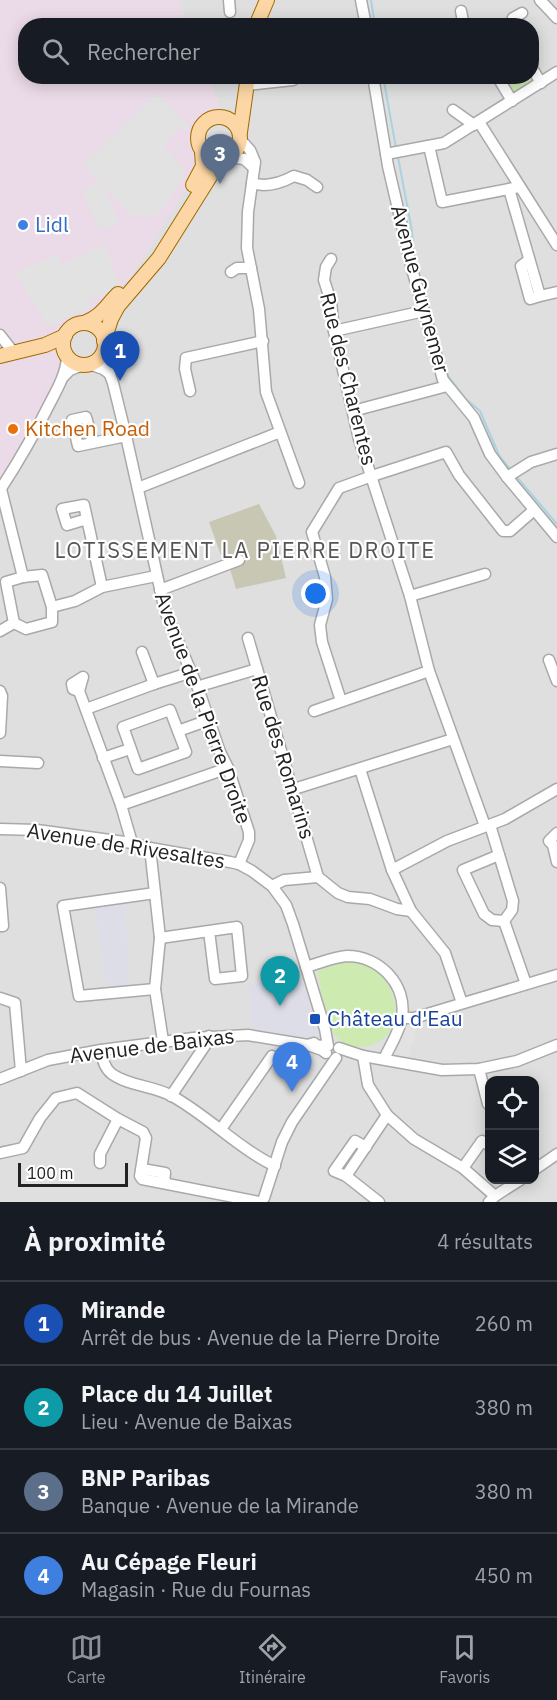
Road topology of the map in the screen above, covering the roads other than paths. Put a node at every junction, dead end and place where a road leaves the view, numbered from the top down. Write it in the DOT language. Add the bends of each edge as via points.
graph roads {
  1 [pos="229,0"];
  2 [pos="257,0"];
  3 [pos="267,0"];
  4 [pos="361,0"];
  5 [pos="540,0"];
  6 [pos="462,10"];
  7 [pos="230,12"];
  8 [pos="522,13"];
  9 [pos="250,18"];
  10 [pos="259,18"];
  11 [pos="364,18"];
  12 [pos="463,18"];
  13 [pos="513,18"];
  14 [pos="557,18"];
  15 [pos="557,72"];
  16 [pos="539,80"];
  17 [pos="541,83"];
  18 [pos="242,84"];
  19 [pos="244,84"];
  20 [pos="375,84"];
  21 [pos="502,84"];
  22 [pos="512,101"];
  23 [pos="453,110"];
  24 [pos="222,117"];
  25 [pos="477,123"];
  26 [pos="240,136"];
  27 [pos="429,146"];
  28 [pos="202,151"];
  29 [pos="393,153"];
  30 [pos="224,158"];
  31 [pos="254,168"];
  32 [pos="252,183"];
  33 [pos="317,188"];
  34 [pos="514,188"];
  35 [pos="557,245"];
  36 [pos="332,260"];
  37 [pos="251,268"];
  38 [pos="231,272"];
  39 [pos="557,292"];
  40 [pos="424,311"];
  41 [pos="84,323"];
  42 [pos="334,331"];
  43 [pos="0,335"];
  44 [pos="64,336"];
  45 [pos="262,341"];
  46 [pos="45,345"];
  47 [pos="104,346"];
  48 [pos="66,354"];
  49 [pos="7,355"];
  50 [pos="86,365"];
  51 [pos="111,374"];
  52 [pos="63,378"];
  53 [pos="447,386"];
  54 [pos="190,391"];
  55 [pos="353,411"];
  56 [pos="280,432"];
  57 [pos="126,436"];
  58 [pos="93,442"];
  59 [pos="557,454"];
  60 [pos="511,474"];
  61 [pos="372,476"];
  62 [pos="299,483"];
  63 [pos="138,488"];
  64 [pos="1,489"];
  65 [pos="534,510"];
  66 [pos="87,519"];
  67 [pos="557,537"];
  68 [pos="239,560"];
  69 [pos="485,574"];
  70 [pos="156,576"];
  71 [pos="23,577"];
  72 [pos="102,587"];
  73 [pos="160,590"];
  74 [pos="410,596"];
  75 [pos="52,607"];
  76 [pos="14,623"];
  77 [pos="0,631"];
  78 [pos="248,638"];
  79 [pos="142,652"];
  80 [pos="549,660"];
  81 [pos="257,669"];
  82 [pos="429,671"];
  83 [pos="192,672"];
  84 [pos="557,681"];
  85 [pos="154,684"];
  86 [pos="198,688"];
  87 [pos="0,691"];
  88 [pos="80,691"];
  89 [pos="341,701"];
  90 [pos="86,709"];
  91 [pos="314,711"];
  92 [pos="209,720"];
  93 [pos="178,731"];
  94 [pos="0,733"];
  95 [pos="453,739"];
  96 [pos="130,749"];
  97 [pos="103,758"];
  98 [pos="0,761"];
  99 [pos="38,763"];
  100 [pos="228,768"];
  101 [pos="360,769"];
  102 [pos="294,789"];
  103 [pos="557,789"];
  104 [pos="121,805"];
  105 [pos="488,826"];
  106 [pos="0,829"];
  107 [pos="553,837"];
  108 [pos="132,843"];
  109 [pos="150,848"];
  110 [pos="498,855"];
  111 [pos="557,862"];
  112 [pos="238,864"];
  113 [pos="392,870"];
  114 [pos="318,877"];
  115 [pos="272,886"];
  116 [pos="0,888"];
  117 [pos="155,893"];
  118 [pos="411,911"];
  119 [pos="504,921"];
  120 [pos="0,926"];
  121 [pos="209,931"];
  122 [pos="160,938"];
  123 [pos="306,967"];
  124 [pos="557,975"];
  125 [pos="526,984"];
  126 [pos="155,989"];
  127 [pos="0,998"];
  128 [pos="462,1003"];
  129 [pos="402,1018"];
  130 [pos="324,1026"];
  131 [pos="209,1036"];
  132 [pos="193,1038"];
  133 [pos="276,1039"];
  134 [pos="163,1041"];
  135 [pos="557,1045"];
  136 [pos="308,1046"];
  137 [pos="101,1050"];
  138 [pos="333,1052"];
  139 [pos="199,1055"];
  140 [pos="363,1056"];
  141 [pos="384,1059"];
  142 [pos="479,1070"];
  143 [pos="21,1071"];
  144 [pos="0,1079"];
  145 [pos="485,1093"];
  146 [pos="171,1096"];
  147 [pos="387,1115"];
  148 [pos="118,1119"];
  149 [pos="221,1129"];
  150 [pos="485,1143"];
  151 [pos="0,1153"];
  152 [pos="557,1154"];
  153 [pos="100,1163"];
  154 [pos="274,1167"];
  155 [pos="539,1167"];
  156 [pos="463,1168"];
  157 [pos="513,1184"];
  158 [pos="210,1197"];
  159 [pos="222,1198"];
  160 [pos="492,1199"];
  161 [pos="266,1201"];
  162 [pos="379,1202"];
  1 -- 7 [label="street"];
  2 -- 9 [label="main road"];
  3 -- 10 [label="main road"];
  4 -- 11 [label="street"];
  5 -- 14 [label="street"];
  6 -- 12 [label="street"];
  8 -- 13 [label="street"];
  15 -- 17 [label="street"];
  16 -- 17 [label="street"];
  17 -- 22 [label="street"];
  18 -- 24 [label="main road" via="234,106"];
  19 -- 26 [label="main road"];
  20 -- 29 [label="street, Avenue Guynemer"];
  21 -- 22 [label="street"];
  22 -- 25 [label="street"];
  23 -- 25 [label="street"];
  24 -- 26 [label="main road" via="235,123"];
  24 -- 28 [label="main road" via="207,121 201,128 198,139"];
  25 -- 27 [label="street" via="444,143"];
  25 -- 34 [label="street"];
  26 -- 30 [label="main road" via="236,151"];
  26 -- 31 [label="street" via="254,156"];
  27 -- 29 [label="street"];
  27 -- 34 [label="street" via="442,202"];
  28 -- 30 [label="main road" via="213,158"];
  28 -- 41 [label="main road" via="200,173 145,265 100,315"];
  29 -- 40 [label="street, Avenue Guynemer" via="412,269"];
  30 -- 31 [label="street" via="244,159"];
  30 -- 47 [label="main road" via="213,169 159,258 118,306"];
  31 -- 32 [label="street"];
  32 -- 33 [label="street" via="281,183 294,176"];
  32 -- 37 [label="street" via="247,248"];
  34 -- 35 [label="street"];
  34 -- 39 [label="street" via="540,296"];
  36 -- 42 [label="street, Rue des Charentes" via="324,280"];
  37 -- 38 [label="street"];
  37 -- 45 [label="street"];
  40 -- 42 [label="street"];
  40 -- 53 [label="street, Avenue Guynemer"];
  41 -- 44 [label="main road" via="72,327"];
  41 -- 47 [label="main road" via="97,328"];
  42 -- 55 [label="street, Rue des Charentes"];
  43 -- 49 [label="street"];
  44 -- 46 [label="main road"];
  44 -- 48 [label="main road"];
  45 -- 54 [label="street" via="186,358 184,369"];
  45 -- 56 [label="street" via="266,392"];
  46 -- 48 [label="main road"];
  46 -- 49 [label="main road"];
  47 -- 50 [label="main road" via="100,357"];
  47 -- 51 [label="street, Avenue de la Pierre Droite"];
  48 -- 50 [label="main road" via="72,361"];
  48 -- 52 [label="street"];
  50 -- 51 [label="street"];
  50 -- 52 [label="street" via="70,370"];
  51 -- 57 [label="street, Avenue de la Pierre Droite"];
  52 -- 64 [label="street"];
  53 -- 55 [label="street"];
  53 -- 60 [label="street, Avenue Guynemer" via="474,418 490,454"];
  55 -- 61 [label="street, Rue des Charentes"];
  56 -- 62 [label="street"];
  56 -- 63 [label="street"];
  57 -- 58 [label="street"];
  57 -- 63 [label="street, Avenue de la Pierre Droite"];
  59 -- 60 [label="street" via="531,462"];
  60 -- 65 [label="street, Avenue Guynemer"];
  61 -- 65 [label="street" via="446,452 503,531 510,531"];
  61 -- 74 [label="street, Rue des Charentes"];
  61 -- 89 [label="street" via="339,488 312,532 327,599 320,625 322,642"];
  63 -- 70 [label="street, Avenue de la Pierre Droite"];
  64 -- 71 [label="street"];
  65 -- 67 [label="street, Avenue Guynemer"];
  66 -- 72 [label="street"];
  68 -- 73 [label="street"];
  69 -- 74 [label="street"];
  70 -- 72 [label="street"];
  70 -- 73 [label="street, Avenue de la Pierre Droite"];
  71 -- 75 [label="street" via="42,575"];
  71 -- 76 [label="street" via="6,582"];
  72 -- 75 [label="street"];
  73 -- 83 [label="street, Avenue de la Pierre Droite"];
  74 -- 82 [label="street, Rue des Charentes"];
  75 -- 76 [label="street" via="52,622 26,629"];
  76 -- 77 [label="street"];
  78 -- 81 [label="street, Rue des Romarins"];
  79 -- 85 [label="street"];
  80 -- 84 [label="street"];
  81 -- 86 [label="street"];
  81 -- 102 [label="street, Rue des Romarins"];
  82 -- 89 [label="street"];
  82 -- 95 [label="street, Rue des Charentes"];
  83 -- 85 [label="street"];
  83 -- 86 [label="street, Avenue de la Pierre Droite"];
  85 -- 90 [label="street"];
  86 -- 92 [label="street, Avenue de la Pierre Droite"];
  87 -- 94 [label="street"];
  88 -- 90 [label="street"];
  89 -- 91 [label="street"];
  90 -- 97 [label="street"];
  92 -- 93 [label="street"];
  92 -- 100 [label="street, Avenue de la Pierre Droite"];
  93 -- 96 [label="street" via="170,711 123,727"];
  93 -- 96 [label="street" via="186,752 138,769"];
  95 -- 101 [label="street"];
  95 -- 105 [label="street, Rue des Charentes"];
  96 -- 97 [label="street"];
  97 -- 104 [label="street"];
  98 -- 99 [label="street"];
  100 -- 104 [label="street"];
  100 -- 112 [label="street, Avenue de la Pierre Droite" via="249,832"];
  101 -- 102 [label="street"];
  101 -- 113 [label="street"];
  102 -- 114 [label="street, Rue des Romarins"];
  103 -- 105 [label="street"];
  104 -- 108 [label="street"];
  105 -- 110 [label="street, Rue des Charentes"];
  105 -- 113 [label="street" via="447,841"];
  106 -- 108 [label="street, Avenue de Rivesaltes"];
  107 -- 111 [label="street"];
  108 -- 109 [label="street, Avenue de Rivesaltes"];
  109 -- 112 [label="street, Avenue de Rivesaltes"];
  109 -- 117 [label="street"];
  110 -- 119 [label="street, Rue des Charentes" via="513,901"];
  110 -- 119 [label="street" via="463,870 484,914 492,920"];
  112 -- 115 [label="street, Avenue de Rivesaltes"];
  113 -- 118 [label="street"];
  114 -- 115 [label="street" via="284,880"];
  114 -- 118 [label="street" via="348,897"];
  115 -- 123 [label="street, Avenue de Rivesaltes" via="286,905"];
  116 -- 120 [label="street"];
  117 -- 122 [label="street"];
  117 -- 126 [label="street" via="63,906 79,996"];
  118 -- 128 [label="street" via="445,953"];
  119 -- 125 [label="street"];
  121 -- 121 [label="street" via="237,927 242,976 215,979"];
  121 -- 122 [label="street"];
  122 -- 126 [label="street"];
  123 -- 129 [label="street" via="346,956 373,962 394,980 403,1007"];
  123 -- 130 [label="street, Avenue de Rivesaltes"];
  124 -- 125 [label="street"];
  125 -- 128 [label="street"];
  126 -- 134 [label="street"];
  127 -- 143 [label="street" via="15,1003"];
  128 -- 129 [label="street" via="412,1019"];
  129 -- 141 [label="street"];
  130 -- 136 [label="street" via="319,1040"];
  130 -- 138 [label="street, Avenue de Rivesaltes"];
  131 -- 132 [label="street, Avenue de Baixas"];
  131 -- 133 [label="street, Avenue de Baixas"];
  131 -- 139 [label="street"];
  132 -- 134 [label="street, Avenue de Baixas"];
  132 -- 139 [label="street"];
  133 -- 136 [label="street, Avenue de Baixas"];
  133 -- 149 [label="street" via="272,1056"];
  134 -- 137 [label="street, Avenue de Baixas"];
  135 -- 142 [label="street" via="517,1061"];
  136 -- 138 [label="street, Avenue de Baixas"];
  137 -- 143 [label="street, Avenue de Baixas" via="48,1060"];
  137 -- 146 [label="street" via="104,1065 114,1075"];
  138 -- 140 [label="street"];
  138 -- 154 [label="street, Avenue de Rivesaltes" via="324,1076 292,1122"];
  139 -- 146 [label="street"];
  140 -- 141 [label="street"];
  140 -- 147 [label="street" via="368,1085"];
  141 -- 142 [label="street" via="442,1070"];
  142 -- 145 [label="street"];
  143 -- 144 [label="street, Avenue de Baixas"];
  146 -- 149 [label="street"];
  147 -- 156 [label="street" via="414,1139"];
  147 -- 162 [label="street" via="346,1176"];
  148 -- 151 [label="street" via="77,1093 56,1098 23,1148"];
  148 -- 153 [label="street" via="100,1154"];
  148 -- 158 [label="street" via="143,1132 146,1138 142,1179"];
  149 -- 154 [label="street"];
  150 -- 156 [label="street" via="482,1141"];
  152 -- 155 [label="street"];
  154 -- 161 [label="street"];
  156 -- 160 [label="street"];
  157 -- 160 [label="street"];
  158 -- 159 [label="street"];
  159 -- 161 [label="street"];
}
